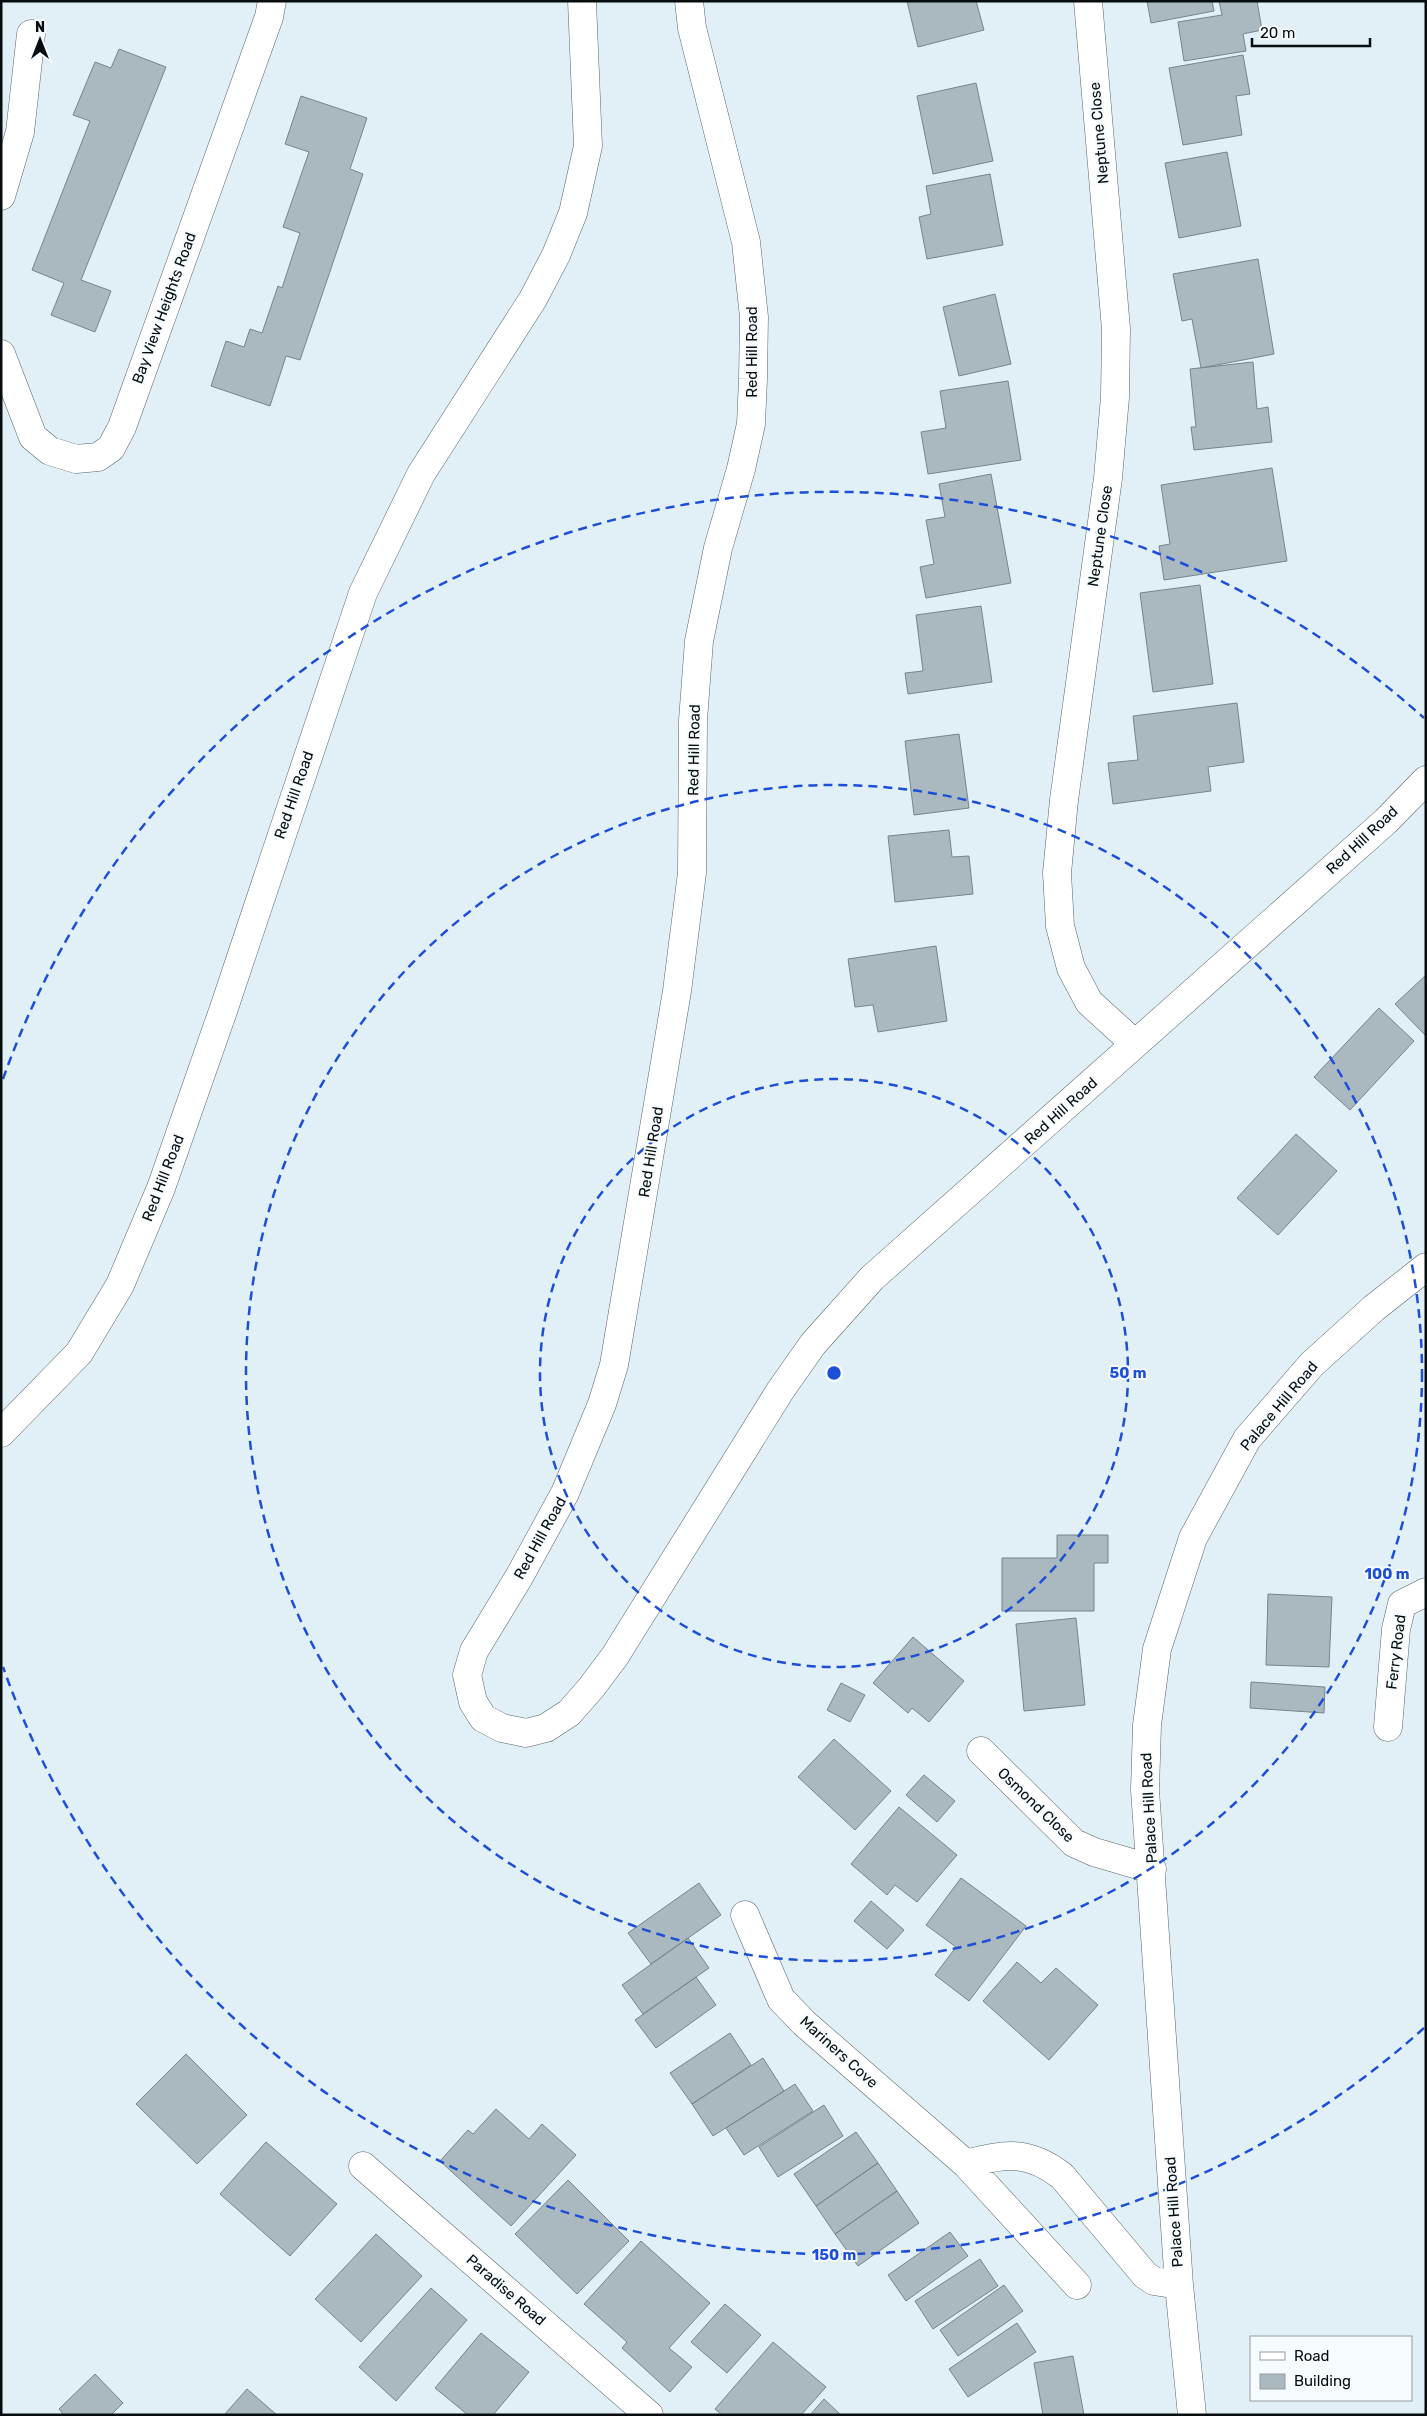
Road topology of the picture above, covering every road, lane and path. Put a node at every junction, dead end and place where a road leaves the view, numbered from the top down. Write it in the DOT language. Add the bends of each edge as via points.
graph roads {
  1 [pos="272,1"];
  2 [pos="582,1"];
  3 [pos="689,1"];
  4 [pos="1088,1"];
  5 [pos="31,34"];
  6 [pos="1,196"];
  7 [pos="1,354"];
  8 [pos="1426,780"];
  9 [pos="1135,1044"];
  10 [pos="1426,1268"];
  11 [pos="1,1433"];
  12 [pos="1426,1592"];
  13 [pos="1388,1727"];
  14 [pos="980,1751"];
  15 [pos="1152,1869"];
  16 [pos="745,1915"];
  17 [pos="966,2164"];
  18 [pos="363,2166"];
  19 [pos="1077,2285"];
  20 [pos="1179,2285"];
  21 [pos="649,2415"];
  22 [pos="1192,2415"];
  1 -- 7 [label="street, Bay View Heights Road" via="111,448 98,458 76,459 50,451 33,437"];
  2 -- 11 [label="street, Red Hill Road" via="588,146 573,213 556,255 533,299 421,474 363,593 170,1161 120,1285 79,1353"];
  3 -- 9 [label="street, Red Hill Road" via="694,37 746,242 754,317 751,424 718,548 699,641 693,720 692,874 677,991 614,1365 566,1493 474,1651 467,1676 473,1702 482,1718 502,1728 526,1733 546,1728 569,1713 615,1656 780,1390 813,1344 872,1278"];
  4 -- 9 [label="street, Neptune Close" via="1116,329 1115,397 1108,478 1064,800 1058,873 1060,926 1071,968 1090,1002"];
  5 -- 6 [label="street" via="20,132"];
  8 -- 9 [label="street, Red Hill Road" via="1386,821"];
  10 -- 15 [label="street, Palace Hill Road" via="1374,1308 1312,1364 1247,1439 1193,1538 1157,1649 1147,1725 1145,1790"];
  12 -- 13 [label="street, Ferry Road" via="1402,1604 1396,1628"];
  14 -- 15 [label="street, Osmond Close" via="1074,1843"];
  15 -- 20 [label="street, Palace Hill Road"];
  16 -- 17 [label="street, Mariners Cove" via="781,1999 804,2023"];
  17 -- 19 [label="street, Mariners Cove"];
  17 -- 20 [label="street" via="996,2155 1026,2156 1048,2165 1062,2176 1145,2275"];
  18 -- 21 [label="street, Paradise Road"];
  20 -- 22 [label="street, Palace Hill Road"];
}
